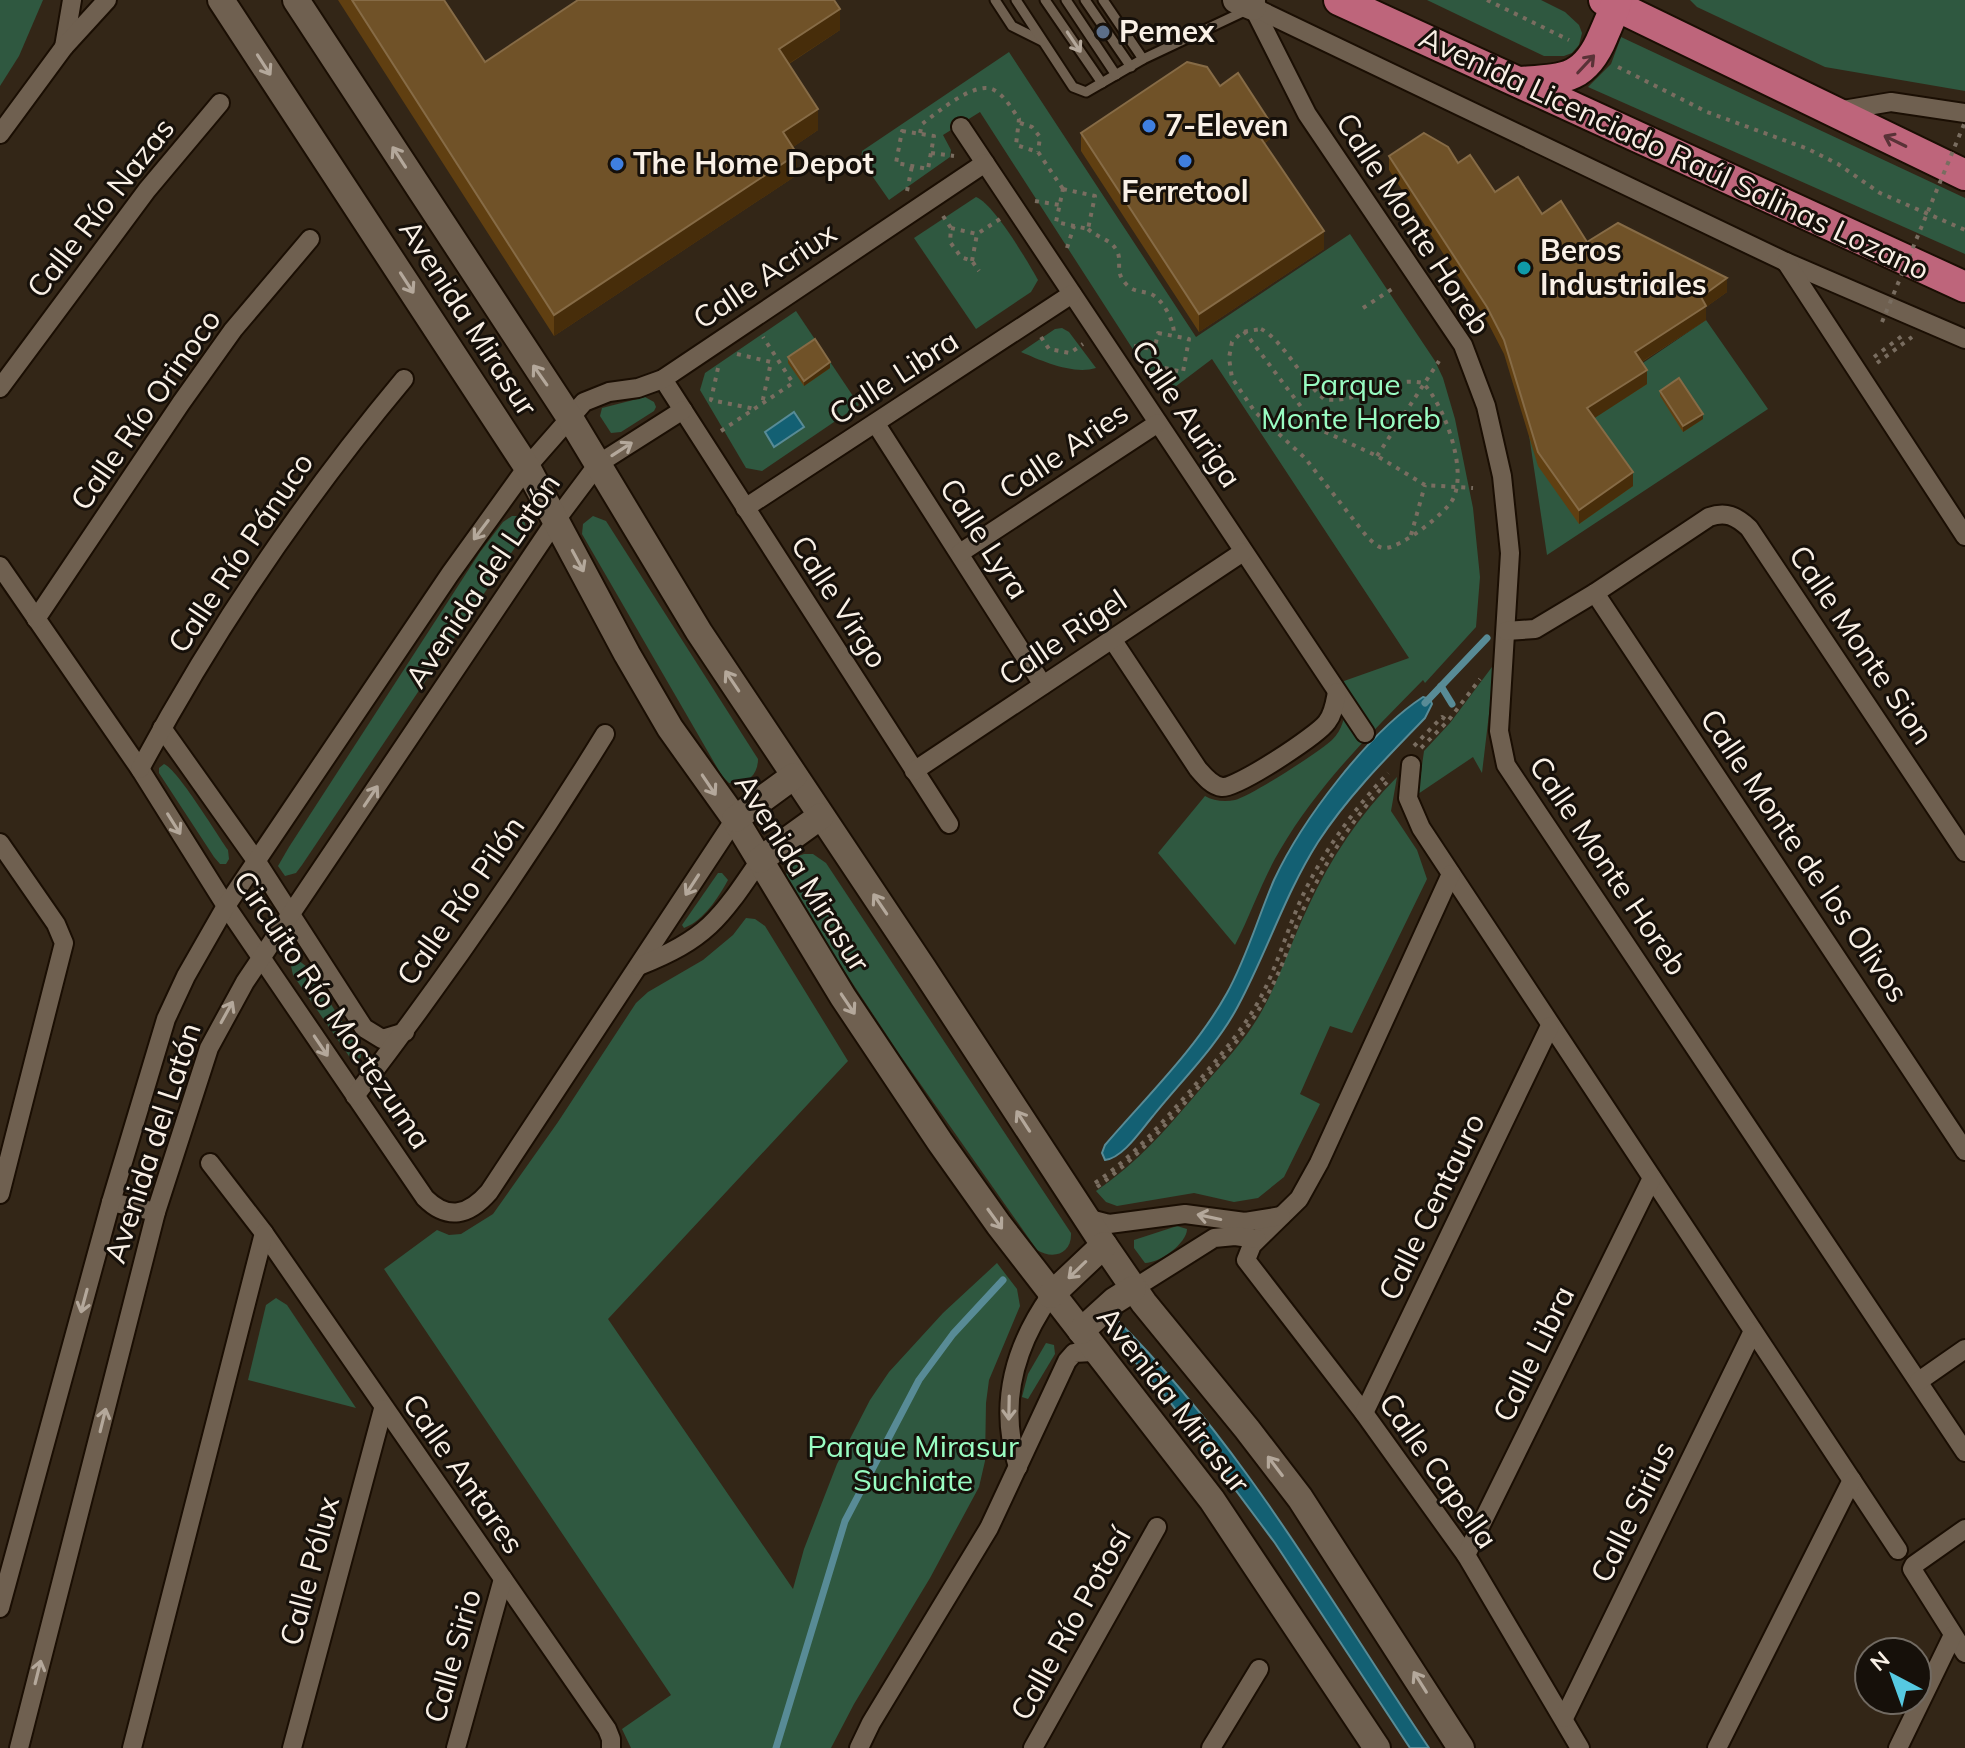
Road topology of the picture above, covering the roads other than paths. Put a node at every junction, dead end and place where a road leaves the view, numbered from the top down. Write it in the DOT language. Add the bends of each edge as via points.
graph roads {
  1 [pos="72,0"];
  2 [pos="107,0"];
  3 [pos="221,0"];
  4 [pos="296,0"];
  5 [pos="995,0"];
  6 [pos="1016,0"];
  7 [pos="1045,0"];
  8 [pos="1066,0"];
  9 [pos="1085,0"];
  10 [pos="1103,0"];
  11 [pos="1339,0"];
  12 [pos="1657,0"];
  13 [pos="1248,2"];
  14 [pos="1612,2"];
  15 [pos="1687,40"];
  16 [pos="1043,42"];
  17 [pos="64,47"];
  18 [pos="1143,59"];
  19 [pos="1131,67"];
  20 [pos="1116,75"];
  21 [pos="1519,82"];
  22 [pos="1102,83"];
  23 [pos="220,103"];
  24 [pos="1834,112"];
  25 [pos="1965,113"];
  26 [pos="961,127"];
  27 [pos="0,134"];
  28 [pos="985,163"];
  29 [pos="1965,175"];
  30 [pos="310,239"];
  31 [pos="1786,262"];
  32 [pos="1965,287"];
  33 [pos="1072,294"];
  34 [pos="1965,339"];
  35 [pos="404,379"];
  36 [pos="663,379"];
  37 [pos="0,388"];
  38 [pos="683,410"];
  39 [pos="570,418"];
  40 [pos="1158,423"];
  41 [pos="876,424"];
  42 [pos="598,464"];
  43 [pos="527,467"];
  44 [pos="745,508"];
  45 [pos="556,520"];
  46 [pos="1965,536"];
  47 [pos="1243,552"];
  48 [pos="960,553"];
  49 [pos="0,566"];
  50 [pos="1595,593"];
  51 [pos="36,619"];
  52 [pos="1506,631"];
  53 [pos="1112,639"];
  54 [pos="1043,685"];
  55 [pos="1337,692"];
  56 [pos="162,728"];
  57 [pos="1365,733"];
  58 [pos="605,734"];
  59 [pos="1411,757"];
  60 [pos="140,769"];
  61 [pos="914,771"];
  62 [pos="794,776"];
  63 [pos="821,816"];
  64 [pos="735,819"];
  65 [pos="949,824"];
  66 [pos="0,843"];
  67 [pos="1965,852"];
  68 [pos="760,860"];
  69 [pos="257,862"];
  70 [pos="1451,874"];
  71 [pos="226,906"];
  72 [pos="292,914"];
  73 [pos="261,959"];
  74 [pos="639,966"];
  75 [pos="1550,1026"];
  76 [pos="405,1032"];
  77 [pos="355,1096"];
  78 [pos="1965,1151"];
  79 [pos="210,1163"];
  80 [pos="1652,1178"];
  81 [pos="0,1194"];
  82 [pos="111,1202"];
  83 [pos="156,1212"];
  84 [pos="1284,1216"];
  85 [pos="1086,1218"];
  86 [pos="1134,1221"];
  87 [pos="264,1233"];
  88 [pos="1257,1239"];
  89 [pos="1104,1245"];
  90 [pos="1174,1262"];
  91 [pos="1133,1289"];
  92 [pos="1051,1295"];
  93 [pos="1153,1315"];
  94 [pos="1081,1331"];
  95 [pos="1753,1331"];
  96 [pos="1965,1349"];
  97 [pos="1099,1355"];
  98 [pos="1067,1361"];
  99 [pos="1919,1381"];
  100 [pos="383,1409"];
  101 [pos="1364,1413"];
  102 [pos="1965,1452"];
  103 [pos="1018,1467"];
  104 [pos="1852,1480"];
  105 [pos="1157,1527"];
  106 [pos="1965,1529"];
  107 [pos="1898,1550"];
  108 [pos="1466,1555"];
  109 [pos="503,1579"];
  110 [pos="0,1608"];
  111 [pos="1953,1635"];
  112 [pos="1965,1653"];
  113 [pos="1259,1669"];
  114 [pos="1564,1718"];
  115 [pos="19,1748"];
  116 [pos="132,1748"];
  117 [pos="292,1748"];
  118 [pos="456,1748"];
  119 [pos="611,1748"];
  120 [pos="859,1748"];
  121 [pos="1033,1748"];
  122 [pos="1211,1748"];
  123 [pos="1377,1748"];
  124 [pos="1461,1748"];
  125 [pos="1580,1748"];
  126 [pos="1717,1748"];
  127 [pos="1898,1748"];
  1 -- 17 [label="street"];
  2 -- 17 [label="street"];
  3 -- 43 [label="street, Avenida Mirasur, one-way"];
  39 -- 4 [label="street, Avenida Mirasur, one-way"];
  5 -- 16 [label="lane" via="1012,26"];
  6 -- 16 [label="lane"];
  7 -- 22 [label="lane, one-way"];
  8 -- 20 [label="lane"];
  9 -- 19 [label="lane"];
  10 -- 18 [label="lane"];
  11 -- 21 [label="main road, Avenida Licenciado Raúl Salinas Lozano"];
  12 -- 15 [label="main road"];
  13 -- 18 [label="lane"];
  13 -- 31 [label="street"];
  13 -- 52 [label="street, Calle Monte Horeb" via="1307,114 1463,345 1486,406 1503,483 1510,553"];
  14 -- 15 [label="main road"];
  21 -- 14 [label="main road, one-way" via="1560,79 1587,66"];
  15 -- 24 [label="main road"];
  16 -- 22 [label="lane" via="1073,87 1086,92"];
  17 -- 27 [label="street"];
  18 -- 19 [label="lane"];
  19 -- 20 [label="lane"];
  20 -- 22 [label="lane"];
  21 -- 32 [label="main road, Avenida Licenciado Raúl Salinas Lozano"];
  23 -- 37 [label="street, Calle Río Nazas" via="147,190"];
  24 -- 25 [label="street" via="1891,102"];
  29 -- 24 [label="main road, one-way"];
  26 -- 28 [label="street, Calle Auriga"];
  28 -- 33 [label="street, Calle Auriga"];
  28 -- 36 [label="street, Calle Acriux"];
  30 -- 51 [label="street, Calle Río Orinoco" via="233,330"];
  31 -- 34 [label="street"];
  31 -- 46 [label="street"];
  33 -- 40 [label="street, Calle Auriga"];
  33 -- 41 [label="street, Calle Libra"];
  35 -- 56 [label="street, Calle Río Pánuco" via="273,547"];
  36 -- 38 [label="street, Calle Virgo"];
  36 -- 39 [label="street, Calle Acriux" via="584,402"];
  42 -- 38 [label="street, one-way"];
  38 -- 44 [label="street, Calle Virgo"];
  39 -- 42 [label="street, Avenida Mirasur"];
  39 -- 43 [label="street, Avenida del Latón"];
  40 -- 47 [label="street, Calle Auriga"];
  40 -- 48 [label="street, Calle Aries"];
  41 -- 44 [label="street, Calle Libra"];
  41 -- 48 [label="street, Calle Lyra"];
  42 -- 45 [label="street, Avenida del Latón"];
  62 -- 42 [label="street, Avenida Mirasur, one-way"];
  43 -- 45 [label="street, Avenida Mirasur"];
  43 -- 69 [label="street, Avenida del Latón, one-way"];
  44 -- 61 [label="street, Calle Virgo"];
  45 -- 64 [label="street, Avenida Mirasur, one-way" via="670,728"];
  72 -- 45 [label="street, Avenida del Latón, one-way"];
  47 -- 53 [label="street, Calle Rigel"];
  47 -- 55 [label="street, Calle Auriga"];
  48 -- 54 [label="street, Calle Lyra"];
  49 -- 51 [label="street, Circuito Río Moctezuma"];
  50 -- 52 [label="street" via="1535,629"];
  50 -- 67 [label="street, Calle Monte Sion" via="1709,517 1731,515 1749,528"];
  50 -- 78 [label="street, Calle Monte de los Olivos"];
  51 -- 60 [label="street, Circuito Río Moctezuma"];
  52 -- 99 [label="street, Calle Monte Horeb" via="1499,731 1506,765"];
  53 -- 54 [label="street, Calle Rigel"];
  53 -- 55 [label="street" via="1198,769 1223,787 1249,777 1320,729 1332,715"];
  54 -- 61 [label="street, Calle Rigel"];
  55 -- 57 [label="street, Calle Auriga"];
  56 -- 60 [label="street, Calle Río Pánuco"];
  56 -- 69 [label="street, Circuito Río Moctezuma"];
  58 -- 76 [label="street, Calle Río Pilón"];
  59 -- 70 [label="street" via="1410,806"];
  60 -- 71 [label="street, Circuito Río Moctezuma, one-way"];
  61 -- 65 [label="street, Calle Virgo"];
  62 -- 63 [label="street, Avenida Mirasur"];
  62 -- 64 [label="street"];
  63 -- 68 [label="street"];
  85 -- 63 [label="street, Avenida Mirasur, one-way"];
  64 -- 68 [label="street, Avenida Mirasur"];
  64 -- 74 [label="street, Circuito Río Moctezuma, one-way"];
  66 -- 81 [label="street" via="64,943"];
  68 -- 74 [label="street" via="707,929 683,947"];
  68 -- 92 [label="street, Avenida Mirasur, one-way" via="843,997"];
  69 -- 71 [label="street, Avenida del Latón"];
  69 -- 72 [label="street, Circuito Río Moctezuma"];
  70 -- 75 [label="street"];
  70 -- 84 [label="street" via="1319,1163"];
  71 -- 73 [label="street, Circuito Río Moctezuma"];
  71 -- 82 [label="street, Avenida del Latón" via="166,1019"];
  72 -- 73 [label="street, Avenida del Latón"];
  72 -- 76 [label="street, Circuito Río Moctezuma" via="364,1028 382,1039"];
  73 -- 77 [label="street, Circuito Río Moctezuma, one-way"];
  83 -- 73 [label="street, Avenida del Latón, one-way" via="209,1048"];
  74 -- 77 [label="street, Circuito Río Moctezuma" via="489,1192 468,1209 451,1213 432,1205"];
  75 -- 80 [label="street"];
  75 -- 101 [label="street, Calle Centauro"];
  76 -- 77 [label="street, Calle Río Pilón"];
  79 -- 87 [label="street, Calle Antares"];
  80 -- 95 [label="street"];
  80 -- 108 [label="street, Calle Libra"];
  82 -- 83 [label="street"];
  82 -- 110 [label="street, Avenida del Latón, one-way"];
  115 -- 83 [label="street, Avenida del Latón, one-way"];
  84 -- 86 [label="street, one-way" via="1245,1222 1185,1214"];
  84 -- 88 [label="street"];
  85 -- 86 [label="street" via="1109,1224"];
  85 -- 89 [label="street, Avenida Mirasur"];
  86 -- 89 [label="street"];
  87 -- 100 [label="street, Calle Antares"];
  87 -- 116 [label="street"];
  88 -- 90 [label="street" via="1214,1238"];
  88 -- 101 [label="street, Calle Capella" via="1246,1256 1249,1267"];
  89 -- 91 [label="street, Avenida Mirasur"];
  89 -- 92 [label="street, one-way"];
  90 -- 91 [label="street"];
  90 -- 93 [label="street" via="1155,1292"];
  91 -- 93 [label="street, Avenida Mirasur"];
  91 -- 94 [label="street"];
  92 -- 94 [label="street, Avenida Mirasur"];
  92 -- 103 [label="street, one-way" via="1029,1331 1010,1382 1009,1433"];
  124 -- 93 [label="street, Avenida Mirasur, one-way" via="1300,1498"];
  94 -- 97 [label="street, Avenida Mirasur"];
  94 -- 98 [label="street"];
  95 -- 104 [label="street"];
  95 -- 114 [label="street, Calle Sirius"];
  96 -- 99 [label="street"];
  97 -- 98 [label="street" via="1080,1352"];
  97 -- 123 [label="street, Avenida Mirasur" via="1212,1500"];
  98 -- 103 [label="street"];
  99 -- 102 [label="street, Calle Monte Horeb"];
  100 -- 109 [label="street, Calle Antares"];
  100 -- 117 [label="street, Calle Pólux"];
  101 -- 108 [label="street, Calle Capella"];
  103 -- 120 [label="street" via="983,1539"];
  104 -- 107 [label="street"];
  104 -- 126 [label="street"];
  105 -- 121 [label="street, Calle Río Potosí"];
  106 -- 111 [label="street" via="1912,1569"];
  108 -- 114 [label="street, Calle Capella"];
  109 -- 118 [label="street, Calle Sirio"];
  109 -- 119 [label="street, Calle Antares" via="607,1729"];
  111 -- 112 [label="street"];
  111 -- 127 [label="street"];
  113 -- 122 [label="street"];
  114 -- 125 [label="street, Calle Capella"];
}
